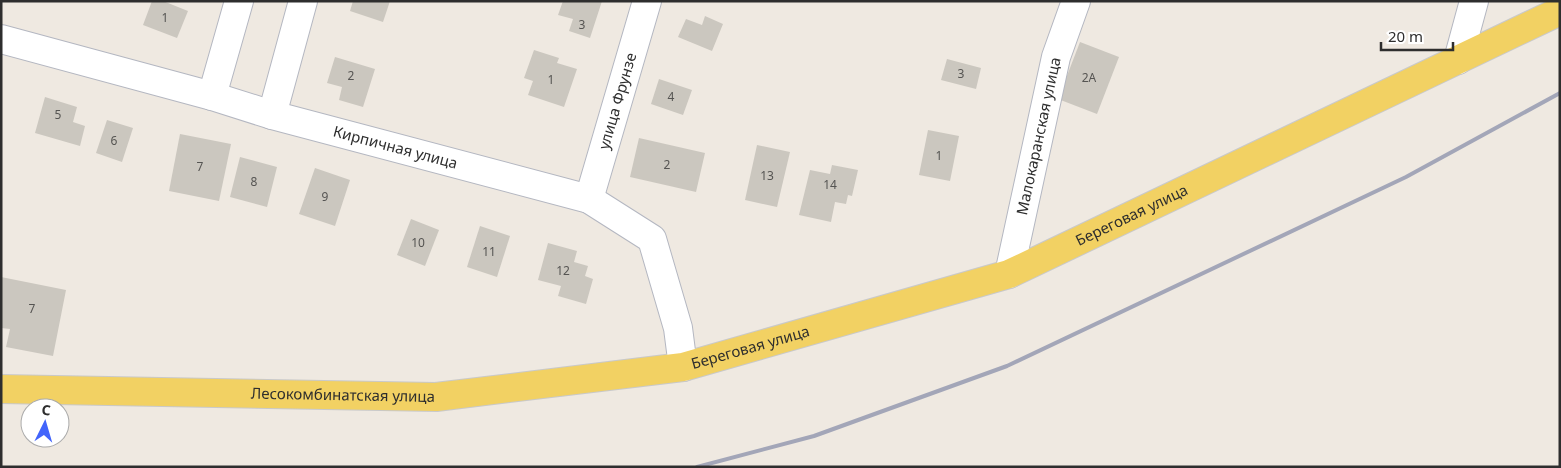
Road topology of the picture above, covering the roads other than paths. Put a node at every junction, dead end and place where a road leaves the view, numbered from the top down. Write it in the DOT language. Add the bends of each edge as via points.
graph roads {
  1 [pos="239,1"];
  2 [pos="303,1"];
  3 [pos="647,1"];
  4 [pos="1076,1"];
  5 [pos="1474,1"];
  6 [pos="1560,11"];
  7 [pos="1,39"];
  8 [pos="1458,60"];
  9 [pos="212,96"];
  10 [pos="272,115"];
  11 [pos="589,199"];
  12 [pos="1009,274"];
  13 [pos="683,367"];
  14 [pos="1,390"];
  1 -- 9 [label="street"];
  2 -- 10 [label="street"];
  3 -- 11 [label="street, улица Фрунзе"];
  4 -- 12 [label="street, Малокаранская улица" via="1056,57"];
  5 -- 8 [label="street"];
  6 -- 8 [label="main road, Береговая улица"];
  7 -- 9 [label="street, Кирпичная улица"];
  8 -- 12 [label="main road, Береговая улица"];
  9 -- 10 [label="street, Кирпичная улица"];
  10 -- 11 [label="street, Кирпичная улица"];
  11 -- 13 [label="street, Кирпичная улица" via="652,239 678,328"];
  12 -- 13 [label="main road, Береговая улица"];
  13 -- 14 [label="main road, Лесокомбинатская улица" via="436,397"];
}
